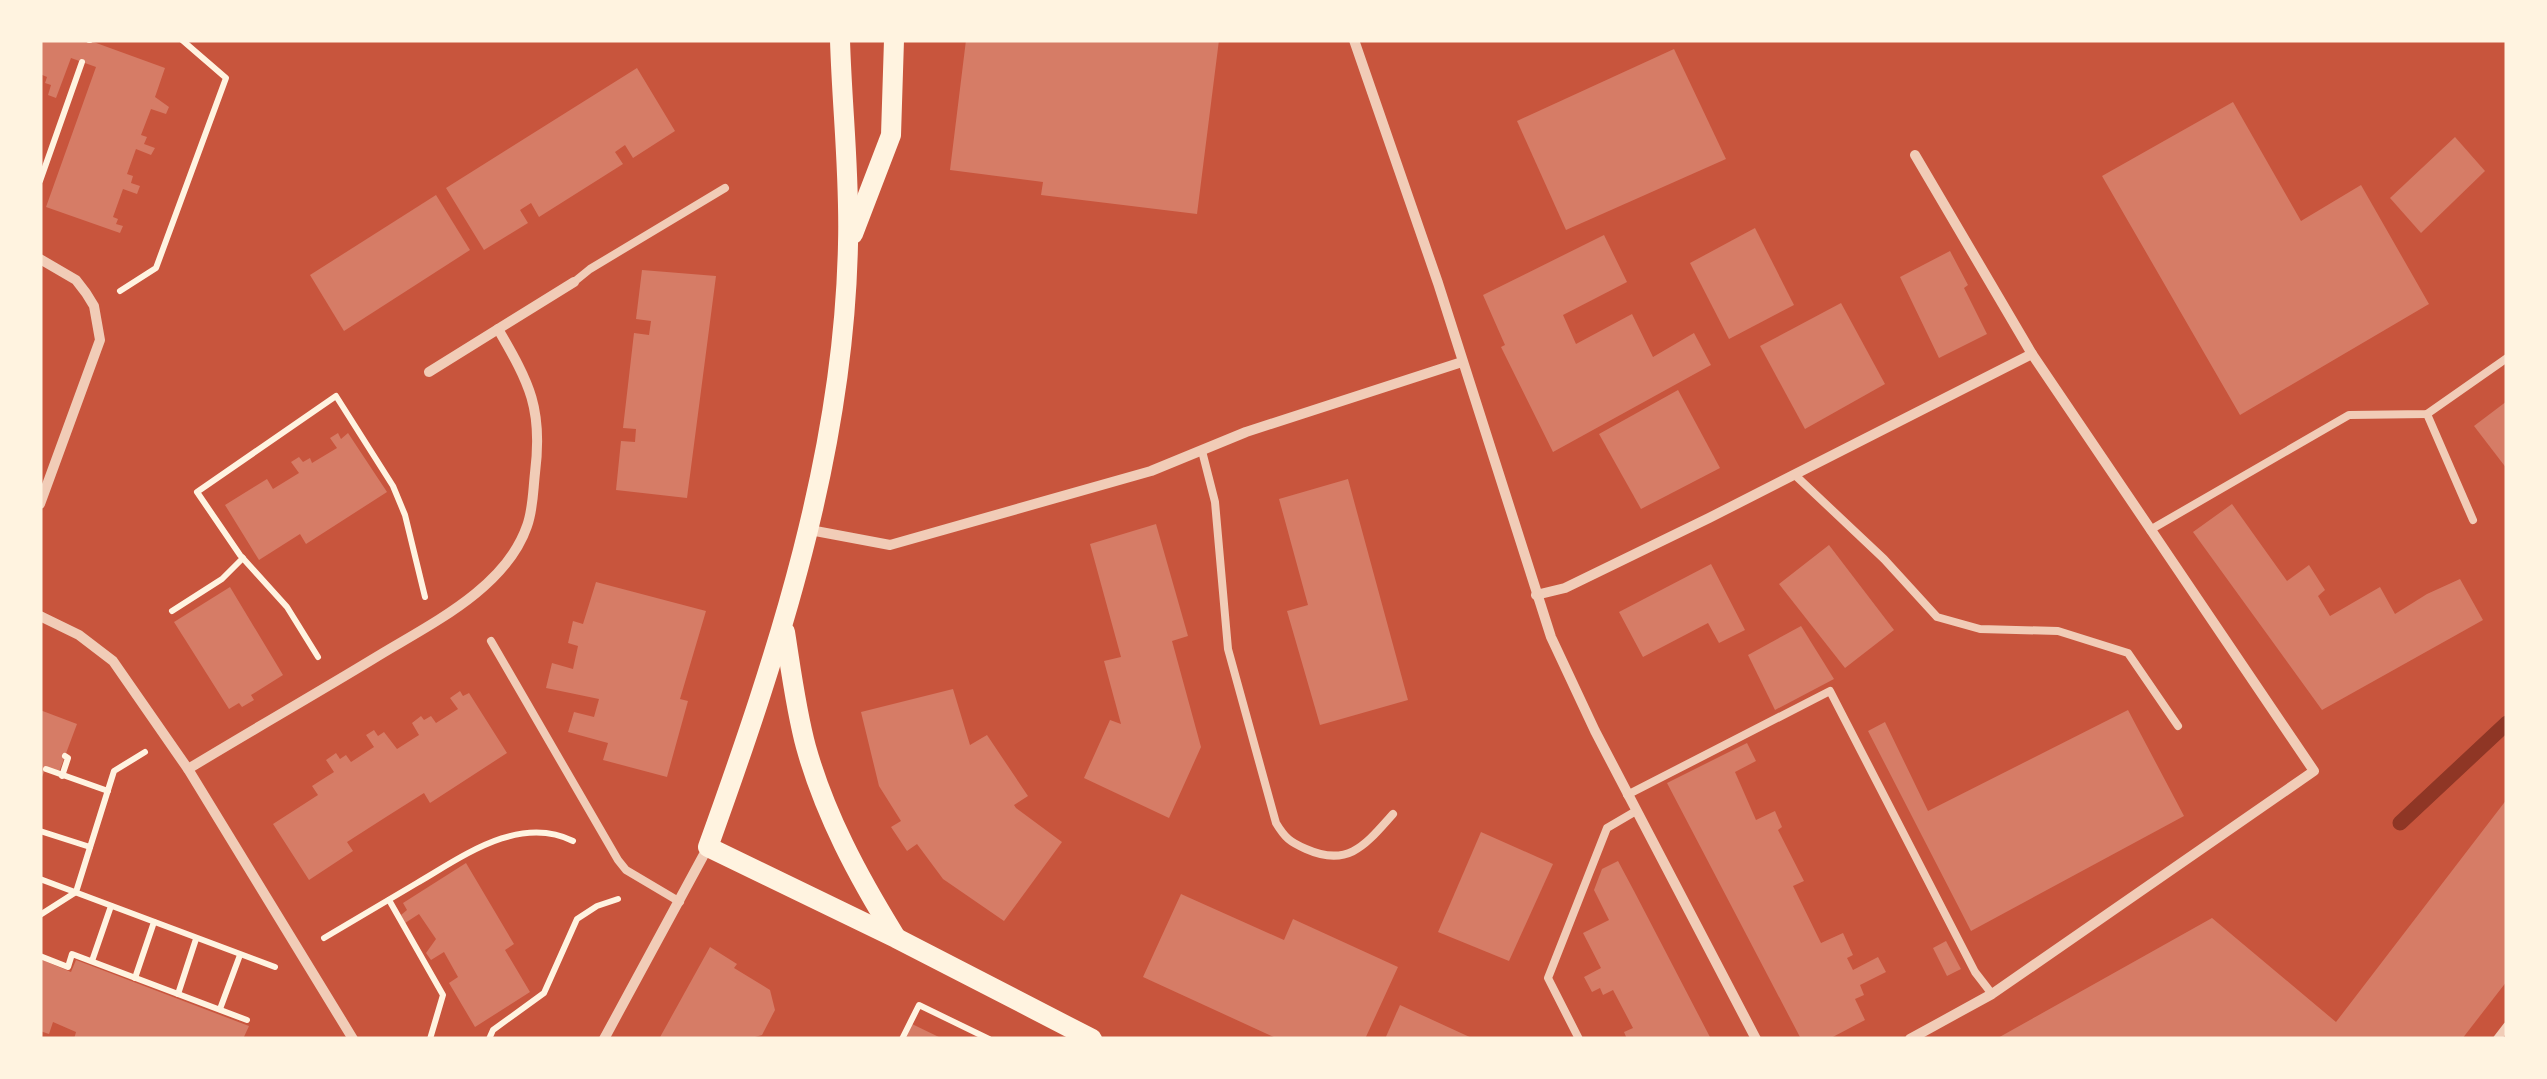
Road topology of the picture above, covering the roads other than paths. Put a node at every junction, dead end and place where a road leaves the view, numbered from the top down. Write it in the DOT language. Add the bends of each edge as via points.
graph roads {
  1 [pos="840,40"];
  2 [pos="894,40"];
  3 [pos="1354,40"];
  4 [pos="1916,155"];
  5 [pos="726,188"];
  6 [pos="848,245"];
  7 [pos="40,259"];
  8 [pos="574,282"];
  9 [pos="498,330"];
  10 [pos="2032,354"];
  11 [pos="2507,358"];
  12 [pos="1462,362"];
  13 [pos="430,372"];
  14 [pos="2427,414"];
  15 [pos="1202,451"];
  16 [pos="1796,476"];
  17 [pos="40,504"];
  18 [pos="2473,520"];
  19 [pos="810,530"];
  20 [pos="2150,530"];
  21 [pos="1536,595"];
  22 [pos="40,616"];
  23 [pos="784,626"];
  24 [pos="491,642"];
  25 [pos="2178,726"];
  26 [pos="188,768"];
  27 [pos="1627,794"];
  28 [pos="1636,811"];
  29 [pos="1394,814"];
  30 [pos="708,847"];
  31 [pos="680,902"];
  32 [pos="896,938"];
  33 [pos="1992,994"];
  34 [pos="2507,1026"];
  35 [pos="352,1039"];
  36 [pos="604,1039"];
  37 [pos="1092,1039"];
  38 [pos="1579,1039"];
  39 [pos="1756,1039"];
  40 [pos="1910,1039"];
  41 [pos="2497,1039"];
  1 -- 6 [label="main road"];
  2 -- 6 [label="main road" via="892,135"];
  3 -- 12 [label="street"];
  4 -- 10 [label="street"];
  5 -- 8 [label="lane"];
  6 -- 19 [label="main road" via="838,374"];
  7 -- 17 [label="street" via="76,280 94,306 100,340"];
  8 -- 9 [label="street"];
  9 -- 13 [label="street"];
  9 -- 26 [label="street" via="539,422 522,539 483,587 432,622"];
  10 -- 16 [label="street"];
  10 -- 20 [label="street"];
  11 -- 14 [label="lane"];
  12 -- 15 [label="street"];
  12 -- 21 [label="street"];
  14 -- 18 [label="lane"];
  14 -- 20 [label="lane" via="2349,415"];
  15 -- 19 [label="street" via="890,545"];
  15 -- 29 [label="lane" via="1215,502 1228,649 1276,823 1287,840 1342,857"];
  16 -- 21 [label="street" via="1565,588"];
  16 -- 25 [label="lane" via="1937,617 1980,629 2058,631 2128,653"];
  19 -- 23 [label="main road"];
  20 -- 33 [label="street" via="2314,771"];
  21 -- 27 [label="street"];
  22 -- 26 [label="street" via="113,661"];
  23 -- 30 [label="main road"];
  23 -- 32 [label="main road" via="798,716 823,797"];
  24 -- 31 [label="lane" via="618,860"];
  26 -- 35 [label="street"];
  27 -- 28 [label="street"];
  27 -- 33 [label="lane" via="1830,691"];
  28 -- 38 [label="lane" via="1608,828 1548,978"];
  28 -- 39 [label="street"];
  30 -- 31 [label="street"];
  30 -- 32 [label="main road"];
  31 -- 36 [label="street"];
  32 -- 37 [label="main road"];
  33 -- 40 [label="street"];
  34 -- 41 [label="lane"];
}
